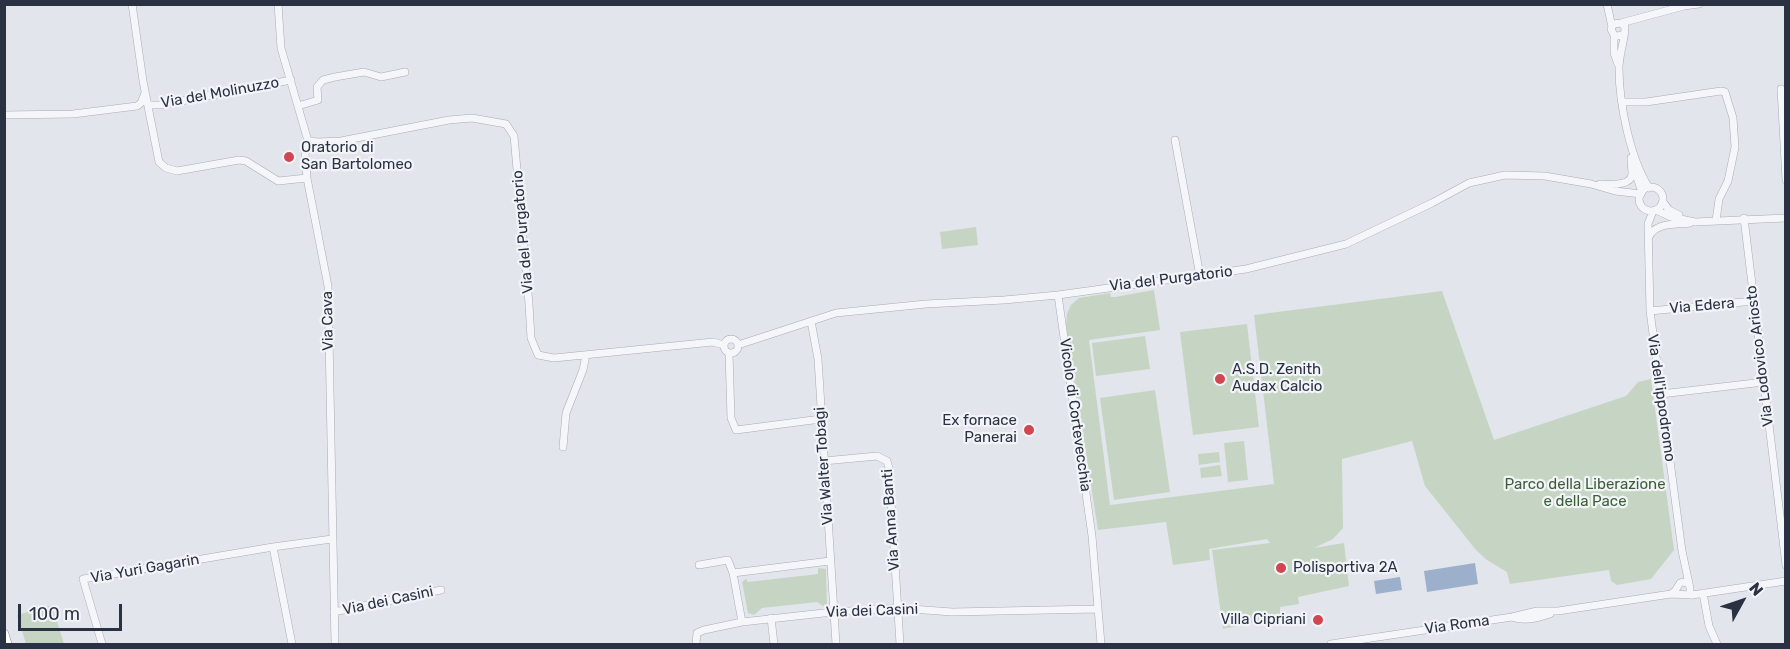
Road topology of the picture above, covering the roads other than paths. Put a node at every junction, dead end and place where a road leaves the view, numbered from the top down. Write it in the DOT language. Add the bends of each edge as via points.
graph roads {
  1 [pos="132,4"];
  2 [pos="278,4"];
  3 [pos="1609,4"];
  4 [pos="1698,5"];
  5 [pos="1619,28"];
  6 [pos="405,72"];
  7 [pos="291,80"];
  8 [pos="1781,89"];
  9 [pos="145,90"];
  10 [pos="1622,102"];
  11 [pos="149,105"];
  12 [pos="298,106"];
  13 [pos="4,115"];
  14 [pos="1175,140"];
  15 [pos="1630,140"];
  16 [pos="308,141"];
  17 [pos="1631,158"];
  18 [pos="307,177"];
  19 [pos="1785,180"];
  20 [pos="1591,184"];
  21 [pos="1649,188"];
  22 [pos="1641,196"];
  23 [pos="1663,202"];
  24 [pos="1654,210"];
  25 [pos="1744,218"];
  26 [pos="1785,218"];
  27 [pos="1716,221"];
  28 [pos="1695,222"];
  29 [pos="1648,239"];
  30 [pos="1200,276"];
  31 [pos="1058,295"];
  32 [pos="1754,301"];
  33 [pos="1650,310"];
  34 [pos="811,321"];
  35 [pos="724,345"];
  36 [pos="738,345"];
  37 [pos="729,353"];
  38 [pos="586,355"];
  39 [pos="1764,382"];
  40 [pos="1661,394"];
  41 [pos="821,419"];
  42 [pos="563,447"];
  43 [pos="824,460"];
  44 [pos="332,539"];
  45 [pos="273,547"];
  46 [pos="830,561"];
  47 [pos="699,565"];
  48 [pos="1785,565"];
  49 [pos="733,573"];
  50 [pos="1785,581"];
  51 [pos="441,590"];
  52 [pos="1686,591"];
  53 [pos="1703,593"];
  54 [pos="898,608"];
  55 [pos="1097,609"];
  56 [pos="334,612"];
  57 [pos="833,612"];
  58 [pos="771,618"];
  59 [pos="742,622"];
  60 [pos="4,634"];
  61 [pos="1336,644"];
  62 [pos="7,645"];
  63 [pos="102,645"];
  64 [pos="292,645"];
  65 [pos="335,645"];
  66 [pos="696,645"];
  67 [pos="774,645"];
  68 [pos="836,645"];
  69 [pos="900,645"];
  70 [pos="1101,645"];
  71 [pos="1717,645"];
  1 -- 9 [label="street"];
  2 -- 7 [label="street, Via Cava" via="281,48"];
  3 -- 5 [label="street"];
  4 -- 5 [label="street"];
  5 -- 10 [label="street" via="1614,53"];
  6 -- 12 [label="street" via="381,77 364,72 323,80 317,87 318,100"];
  7 -- 11 [label="street, Via del Molinuzzo"];
  7 -- 12 [label="street, Via Cava"];
  8 -- 19 [label="street"];
  9 -- 11 [label="street"];
  9 -- 13 [label="street" via="137,106 73,114"];
  10 -- 15 [label="street"];
  10 -- 27 [label="street" via="1725,92 1733,118 1735,147"];
  11 -- 18 [label="street" via="159,162 166,168 177,171 239,160 278,181"];
  12 -- 16 [label="street, Via Cava"];
  14 -- 30 [label="street"];
  15 -- 17 [label="street"];
  15 -- 21 [label="street" via="1639,171"];
  16 -- 18 [label="street, Via Cava"];
  16 -- 38 [label="street, Via del Purgatorio" via="341,141 472,118 506,124 514,136 533,348 546,358"];
  17 -- 20 [label="street" via="1632,176 1628,180"];
  17 -- 22 [label="street"];
  18 -- 44 [label="street, Via Cava" via="328,286"];
  20 -- 22 [label="street"];
  20 -- 30 [label="street, Via del Purgatorio" via="1545,176 1505,175 1469,183 1346,244 1246,269"];
  21 -- 22 [label="street"];
  21 -- 23 [label="street" via="1661,192"];
  22 -- 24 [label="street" via="1646,210"];
  23 -- 24 [label="street"];
  23 -- 28 [label="street" via="1672,212"];
  24 -- 28 [label="street"];
  24 -- 29 [label="street, Via dell'ippodromo" via="1648,222"];
  25 -- 26 [label="street"];
  25 -- 27 [label="street"];
  25 -- 32 [label="street, Via Lodovico Ariosto"];
  27 -- 28 [label="street"];
  28 -- 29 [label="street" via="1657,227"];
  29 -- 33 [label="street, Via dell'ippodromo"];
  30 -- 31 [label="street, Via del Purgatorio"];
  31 -- 34 [label="street, Via del Purgatorio" via="896,306 836,313"];
  31 -- 55 [label="street, Vicolo di Cortevecchia" via="1092,536"];
  32 -- 33 [label="street, Via Edera"];
  32 -- 39 [label="street, Via Lodovico Ariosto"];
  33 -- 40 [label="street, Via dell'ippodromo"];
  34 -- 36 [label="street, Via del Purgatorio"];
  34 -- 41 [label="street, Via Walter Tobagi" via="818,358"];
  35 -- 36 [label="street" via="733,339"];
  35 -- 37 [label="street"];
  35 -- 38 [label="street, Via del Purgatorio" via="713,342"];
  36 -- 37 [label="street" via="736,352"];
  37 -- 41 [label="street" via="731,418 736,430"];
  38 -- 42 [label="street" via="566,413"];
  39 -- 40 [label="street"];
  39 -- 48 [label="street, Via Lodovico Ariosto"];
  40 -- 52 [label="street, Via dell'ippodromo"];
  41 -- 43 [label="street, Via Walter Tobagi"];
  43 -- 46 [label="street, Via Walter Tobagi"];
  43 -- 54 [label="street, Via Anna Banti" via="877,456 887,461"];
  44 -- 45 [label="street, Via Yuri Gagarin"];
  44 -- 56 [label="street, Via Cava"];
  45 -- 63 [label="street, Via Yuri Gagarin" via="83,579"];
  45 -- 64 [label="street"];
  46 -- 49 [label="street"];
  46 -- 57 [label="street, Via Walter Tobagi"];
  47 -- 49 [label="street" via="728,560"];
  49 -- 59 [label="street"];
  50 -- 53 [label="street"];
  51 -- 56 [label="street, Via dei Casini"];
  52 -- 53 [label="street"];
  52 -- 61 [label="street, Via Roma" via="1558,611 1531,619 1512,617"];
  53 -- 71 [label="street"];
  54 -- 55 [label="street, Via dei Casini" via="952,612"];
  54 -- 57 [label="street, Via dei Casini"];
  54 -- 69 [label="street"];
  55 -- 70 [label="street"];
  56 -- 65 [label="street, Via Cava"];
  57 -- 58 [label="street, Via dei Casini"];
  57 -- 68 [label="street, Via Walter Tobagi"];
  58 -- 59 [label="street, Via dei Casini"];
  58 -- 67 [label="street"];
  59 -- 66 [label="street, Via dei Casini" via="697,633"];
  60 -- 62 [label="highway"];
}
